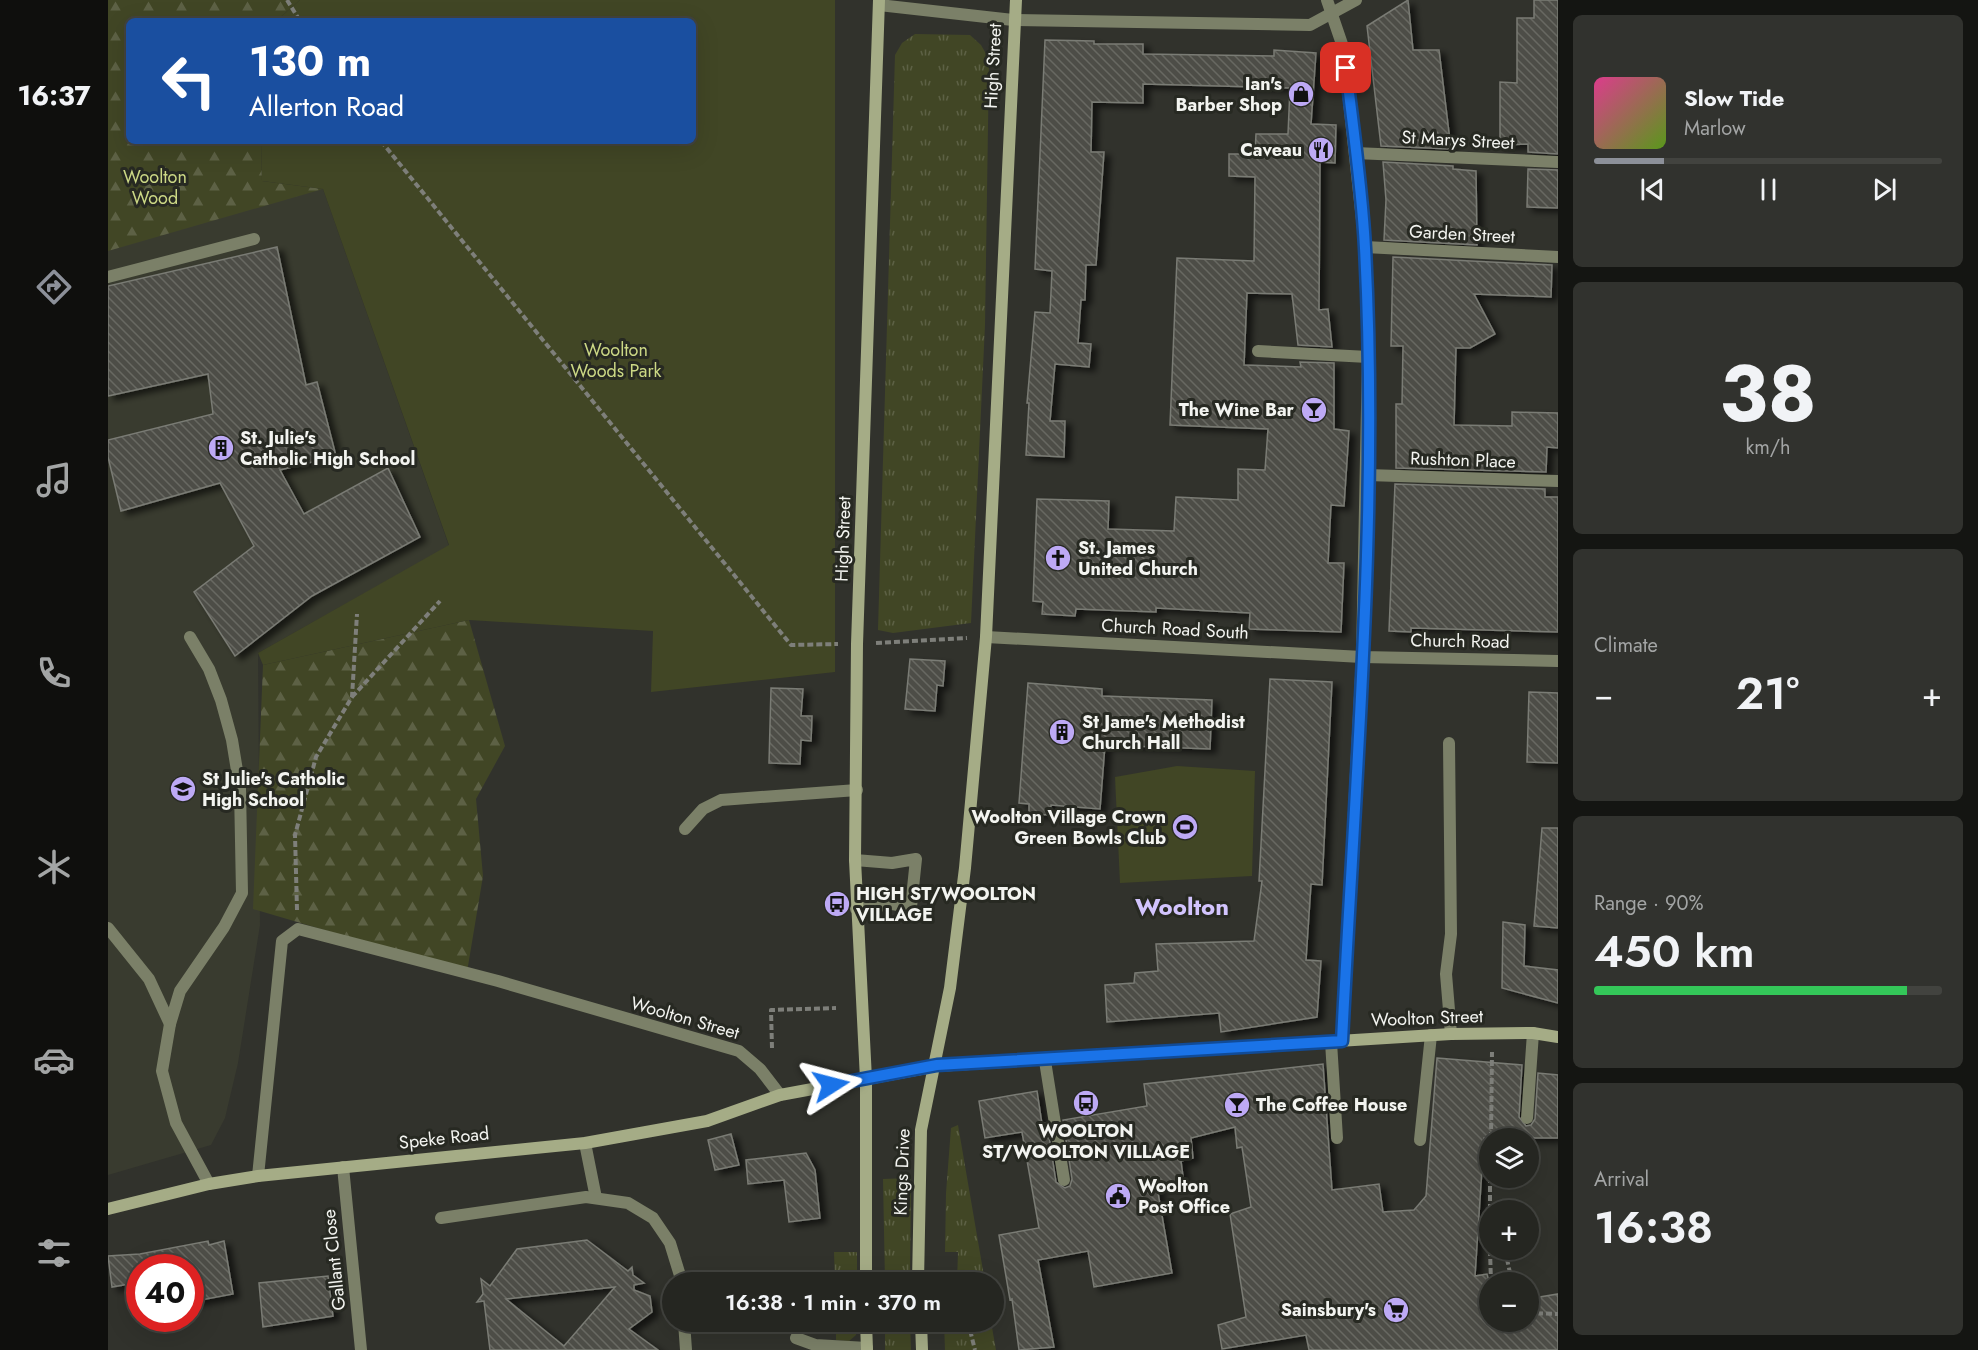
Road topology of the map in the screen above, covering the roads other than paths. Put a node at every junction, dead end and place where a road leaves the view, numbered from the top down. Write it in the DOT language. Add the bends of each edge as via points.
graph roads {
  1 [pos="1016,0"];
  2 [pos="1327,0"];
  3 [pos="1356,0"];
  4 [pos="879,2"];
  5 [pos="1333,14"];
  6 [pos="1013,20"];
  7 [pos="1356,153"];
  8 [pos="1558,162"];
  9 [pos="254,239"];
  10 [pos="1365,247"];
  11 [pos="1558,257"];
  12 [pos="108,277"];
  13 [pos="1258,351"];
  14 [pos="1368,357"];
  15 [pos="1367,475"];
  16 [pos="1558,481"];
  17 [pos="190,637"];
  18 [pos="986,637"];
  19 [pos="1362,657"];
  20 [pos="1558,661"];
  21 [pos="1449,743"];
  22 [pos="857,790"];
  23 [pos="685,829"];
  24 [pos="855,860"];
  25 [pos="856,909"];
  26 [pos="108,928"];
  27 [pos="171,1023"];
  28 [pos="1533,1033"];
  29 [pos="1451,1034"];
  30 [pos="1431,1035"];
  31 [pos="1558,1036"];
  32 [pos="1337,1041"];
  33 [pos="1045,1061"];
  34 [pos="937,1065"];
  35 [pos="866,1079"];
  36 [pos="780,1095"];
  37 [pos="1527,1118"];
  38 [pos="1337,1138"];
  39 [pos="1420,1140"];
  40 [pos="585,1143"];
  41 [pos="343,1167"];
  42 [pos="258,1176"];
  43 [pos="1064,1180"];
  44 [pos="209,1184"];
  45 [pos="596,1198"];
  46 [pos="108,1209"];
  47 [pos="441,1218"];
  48 [pos="679,1272"];
  49 [pos="866,1272"];
  50 [pos="918,1272"];
  51 [pos="685,1332"];
  52 [pos="866,1332"];
  53 [pos="921,1332"];
  54 [pos="796,1338"];
  55 [pos="867,1349"];
  56 [pos="361,1350"];
  57 [pos="686,1350"];
  58 [pos="922,1350"];
  1 -- 6 [label="main road, High Street"];
  2 -- 5 [label="street"];
  3 -- 5 [label="street"];
  4 -- 6 [label="street"];
  4 -- 22 [label="main road, High Street" via="857,644"];
  5 -- 6 [label="street" via="1310,25"];
  5 -- 7 [label="street" via="1343,47"];
  6 -- 18 [label="main road, High Street"];
  7 -- 8 [label="street, St Marys Street"];
  7 -- 10 [label="street"];
  9 -- 12 [label="street"];
  10 -- 11 [label="street, Garden Street"];
  10 -- 14 [label="street"];
  13 -- 14 [label="street"];
  14 -- 15 [label="street"];
  15 -- 16 [label="street, Rushton Place"];
  15 -- 19 [label="street"];
  17 -- 27 [label="street" via="209,669 232,740 240,789 242,893 180,991"];
  18 -- 19 [label="street, Church Road South"];
  18 -- 34 [label="main road, High Street" via="965,868"];
  19 -- 20 [label="street, Church Road"];
  19 -- 32 [label="street"];
  21 -- 29 [label="street" via="1451,934 1446,974"];
  22 -- 23 [label="street" via="721,800 703,809"];
  22 -- 24 [label="main road, High Street"];
  24 -- 25 [label="main road, High Street"];
  24 -- 25 [label="street" via="916,860 911,907 892,904"];
  25 -- 35 [label="main road, High Street"];
  26 -- 27 [label="street" via="149,979"];
  27 -- 44 [label="street" via="162,1071 176,1123"];
  28 -- 29 [label="main road, Woolton Street"];
  28 -- 31 [label="main road, Woolton Street"];
  28 -- 37 [label="street"];
  29 -- 30 [label="main road, Woolton Street"];
  30 -- 32 [label="main road, Woolton Street"];
  30 -- 39 [label="street"];
  32 -- 33 [label="main road, Woolton Street"];
  32 -- 38 [label="street"];
  33 -- 34 [label="main road, Woolton Street"];
  33 -- 43 [label="street"];
  34 -- 35 [label="main road, Woolton Street"];
  34 -- 50 [label="main road, Kings Drive" via="921,1130"];
  35 -- 36 [label="main road, Woolton Street"];
  35 -- 49 [label="main road, Kings Drive"];
  36 -- 40 [label="main road, Speke Road" via="707,1121"];
  36 -- 42 [label="street, Woolton Street" via="760,1069 739,1051 498,981 298,929 282,941"];
  40 -- 41 [label="main road, Speke Road"];
  40 -- 45 [label="street"];
  41 -- 42 [label="main road, Speke Road"];
  41 -- 56 [label="street, Gallant Close"];
  42 -- 44 [label="main road, Speke Road"];
  44 -- 46 [label="main road, Speke Road"];
  45 -- 47 [label="street"];
  45 -- 48 [label="street" via="628,1203 653,1218 670,1243"];
  51 -- 57 [label="street"];
  52 -- 55 [label="main road"];
  53 -- 58 [label="main road"];
  54 -- 55 [label="street" via="815,1345"];
}
